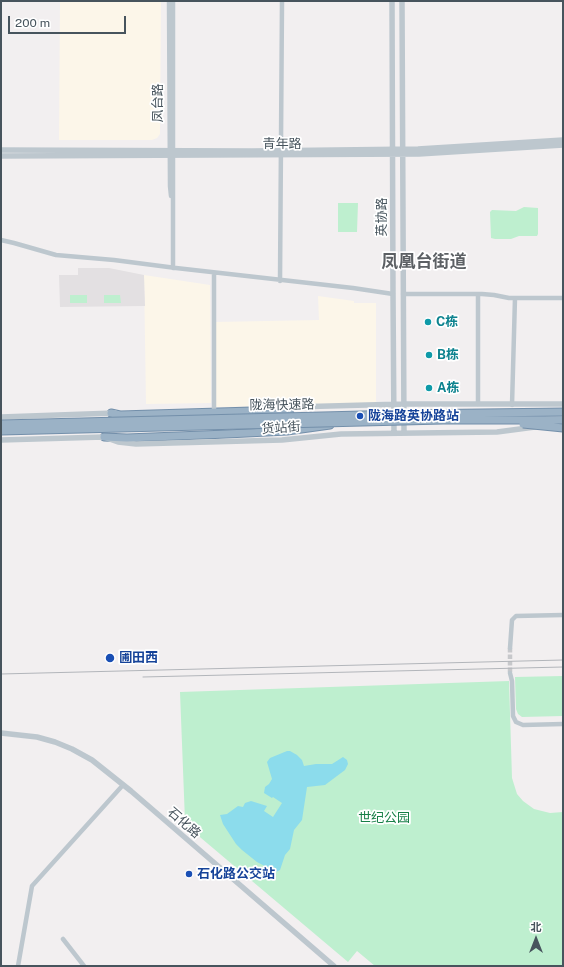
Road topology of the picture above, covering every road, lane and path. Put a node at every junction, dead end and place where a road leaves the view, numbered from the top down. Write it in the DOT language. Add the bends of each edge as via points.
graph roads {
  1 [pos="169,1"];
  2 [pos="173,1"];
  3 [pos="282,1"];
  4 [pos="392,1"];
  5 [pos="402,1"];
  6 [pos="563,140"];
  7 [pos="563,145"];
  8 [pos="1,150"];
  9 [pos="402,151"];
  10 [pos="392,152"];
  11 [pos="171,153"];
  12 [pos="281,153"];
  13 [pos="1,156"];
  14 [pos="1,240"];
  15 [pos="172,268"];
  16 [pos="214,273"];
  17 [pos="280,281"];
  18 [pos="393,294"];
  19 [pos="403,294"];
  20 [pos="478,294"];
  21 [pos="515,298"];
  22 [pos="563,298"];
  23 [pos="404,404"];
  24 [pos="478,404"];
  25 [pos="512,404"];
  26 [pos="563,404"];
  27 [pos="394,405"];
  28 [pos="214,409"];
  29 [pos="563,412"];
  30 [pos="111,413"];
  31 [pos="1,416"];
  32 [pos="320,416"];
  33 [pos="493,420"];
  34 [pos="563,420"];
  35 [pos="356,422"];
  36 [pos="1,424"];
  37 [pos="563,424"];
  38 [pos="563,428"];
  39 [pos="1,431"];
  40 [pos="404,432"];
  41 [pos="394,433"];
  42 [pos="104,437"];
  43 [pos="1,440"];
  44 [pos="563,615"];
  45 [pos="510,648"];
  46 [pos="510,673"];
  47 [pos="563,724"];
  48 [pos="1,733"];
  49 [pos="123,784"];
  50 [pos="63,939"];
  51 [pos="18,966"];
  52 [pos="84,966"];
  53 [pos="334,966"];
  1 -- 11 [label="street, 凤台路"];
  2 -- 11 [label="street, 凤台路"];
  3 -- 12 [label="street"];
  4 -- 10 [label="street, 英协路"];
  5 -- 9 [label="street, 英协路"];
  6 -- 9 [label="street, 青年路"];
  7 -- 9 [label="street, 青年路"];
  8 -- 11 [label="street, 青年路"];
  9 -- 10 [label="street, 青年路"];
  9 -- 19 [label="street, 英协路"];
  10 -- 12 [label="street, 青年路"];
  10 -- 18 [label="street, 英协路"];
  11 -- 12 [label="street, 青年路"];
  11 -- 13 [label="street, 青年路"];
  11 -- 15 [label="street, 凤台路"];
  12 -- 17 [label="street"];
  14 -- 15 [label="street" via="56,255"];
  15 -- 16 [label="street"];
  16 -- 17 [label="street"];
  16 -- 28 [label="street"];
  17 -- 18 [label="street"];
  18 -- 27 [label="street, 英协路"];
  19 -- 20 [label="street"];
  19 -- 23 [label="street, 英协路"];
  20 -- 21 [label="street"];
  20 -- 24 [label="street"];
  21 -- 22 [label="street"];
  21 -- 25 [label="street"];
  23 -- 24 [label="street, 货站街"];
  23 -- 27 [label="street, 货站街"];
  23 -- 40 [label="street, 英协路"];
  24 -- 25 [label="street, 货站街"];
  25 -- 26 [label="street, 货站街"];
  27 -- 28 [label="street, 货站街"];
  27 -- 41 [label="street, 英协路"];
  28 -- 30 [label="street, 货站街"];
  29 -- 32 [label="highway, 陇海快速路, bridge"];
  30 -- 31 [label="street, 货站街"];
  30 -- 32 [label="highway, bridge" via="126,415 252,411"];
  32 -- 36 [label="highway, 陇海快速路, bridge"];
  33 -- 34 [label="highway, 陇海快速路, bridge"];
  33 -- 35 [label="highway, 陇海快速路, bridge"];
  33 -- 38 [label="highway, bridge"];
  35 -- 39 [label="highway, 陇海快速路, bridge"];
  35 -- 42 [label="highway, bridge" via="287,431"];
  37 -- 40 [label="street, 货站街" via="497,432"];
  40 -- 41 [label="street, 货站街"];
  41 -- 42 [label="street, 货站街" via="341,434 282,440 136,444"];
  42 -- 43 [label="street, 货站街"];
  44 -- 45 [label="street" via="516,616 512,620"];
  46 -- 47 [label="street" via="513,716 516,722 523,725"];
  48 -- 49 [label="street, 石化路" via="37,737 68,747 92,760"];
  49 -- 51 [label="street" via="32,886"];
  49 -- 53 [label="street, 石化路"];
  50 -- 52 [label="street"];
}
